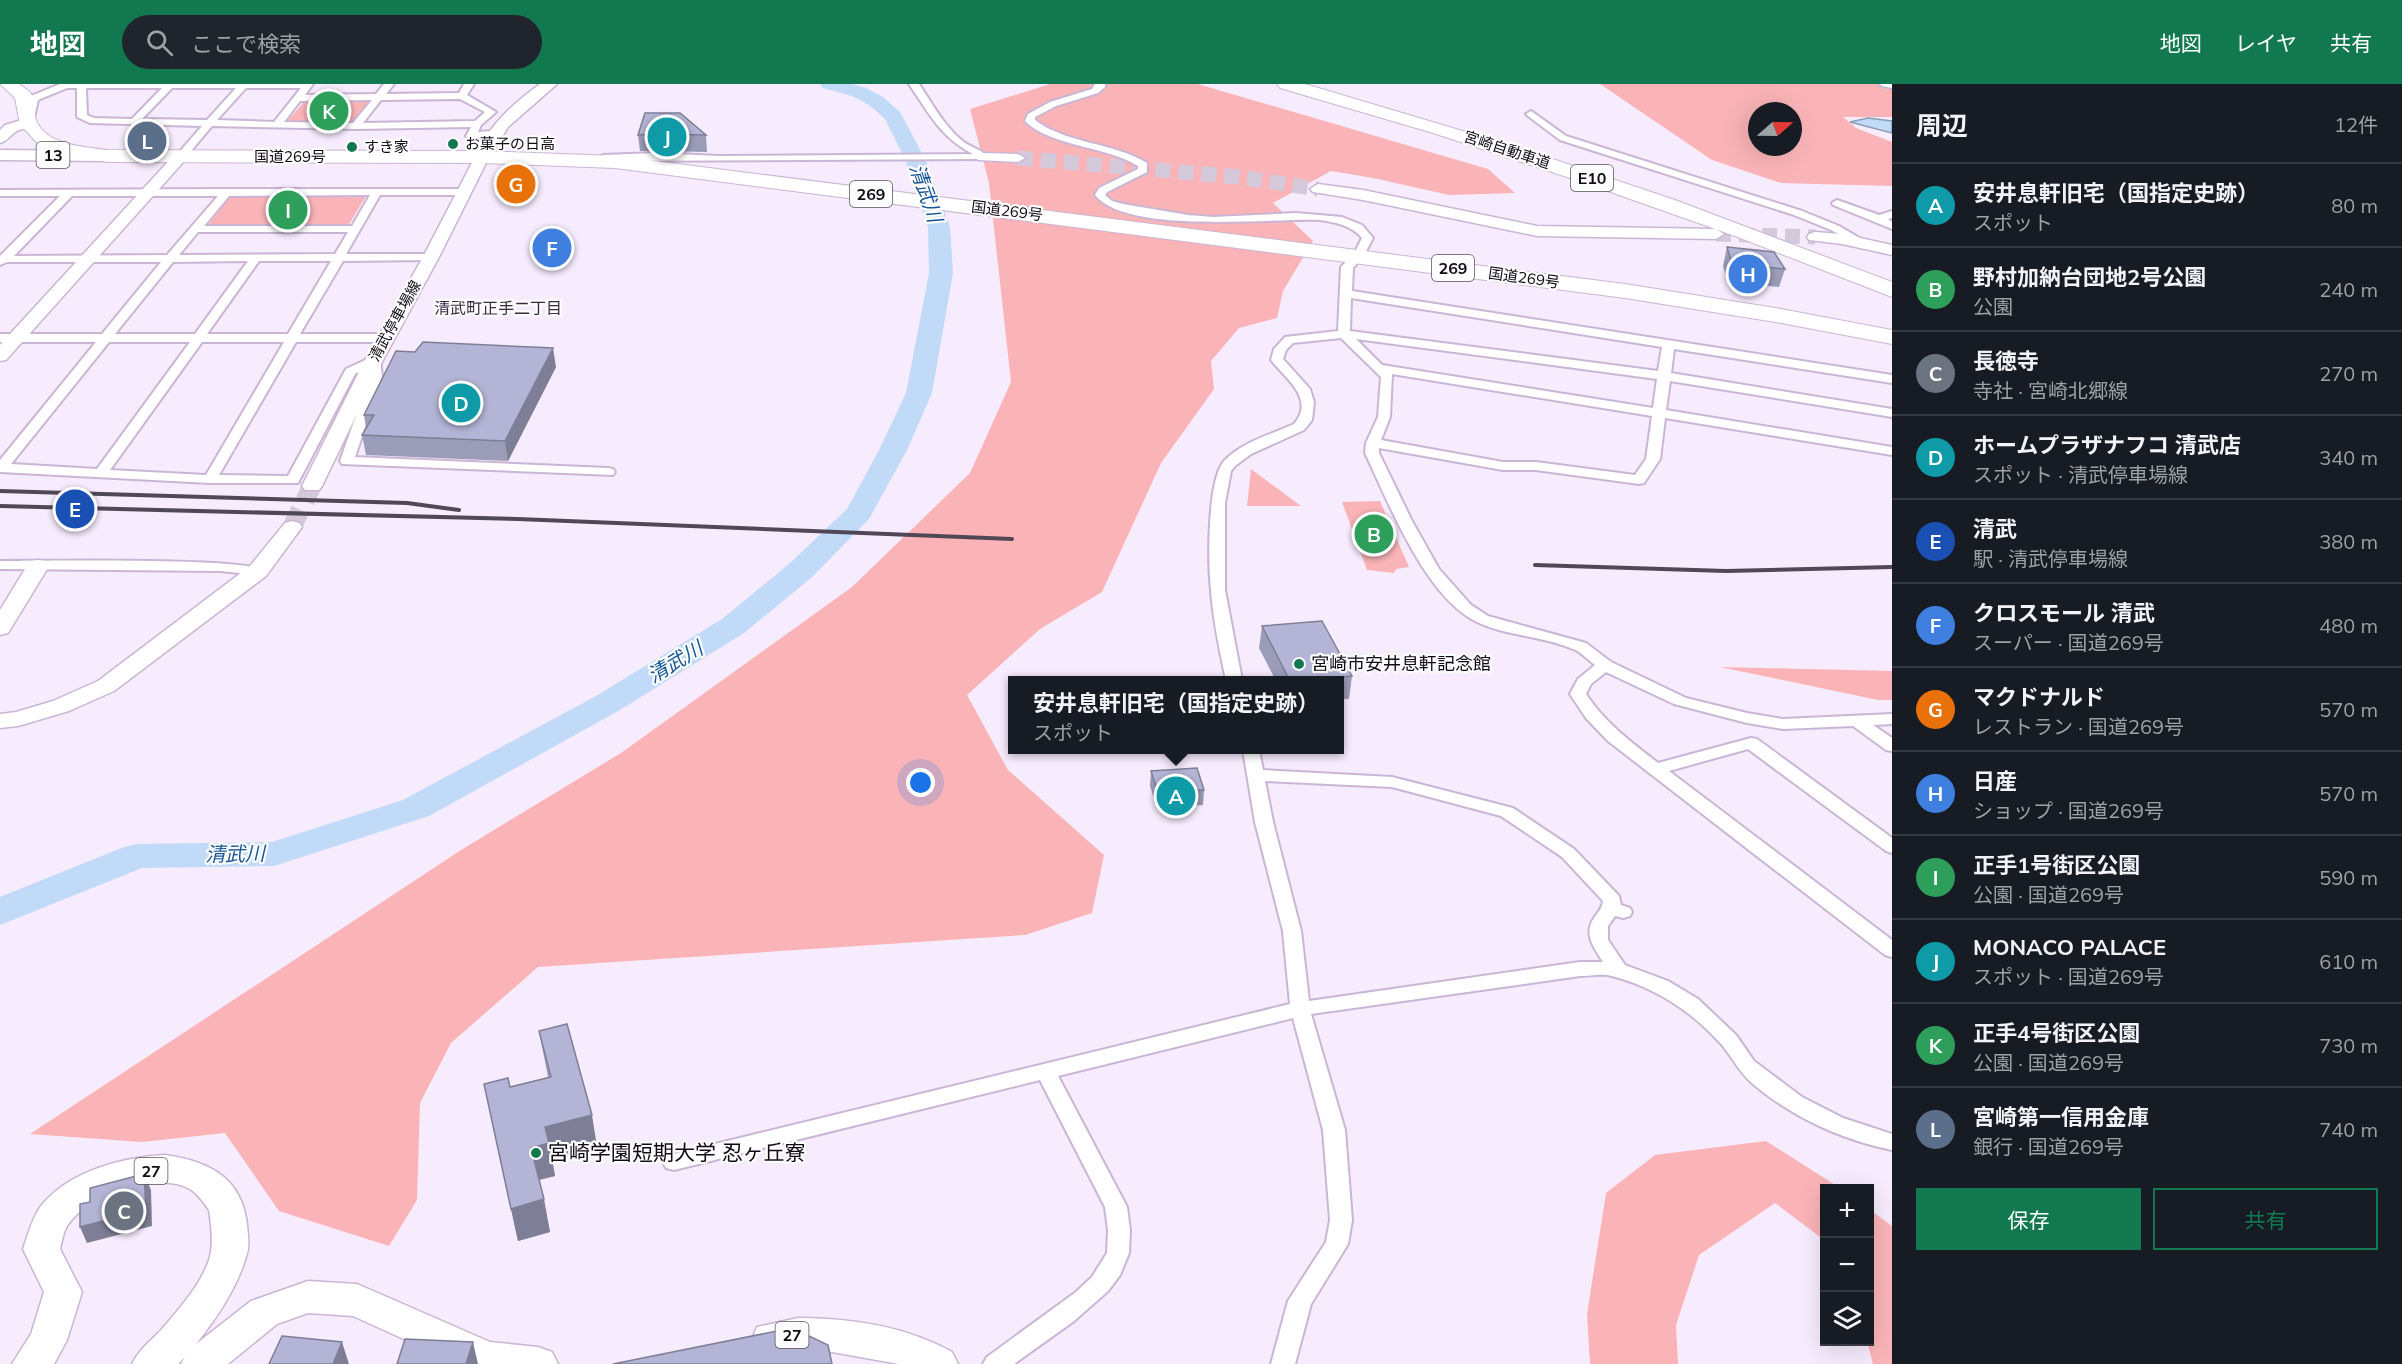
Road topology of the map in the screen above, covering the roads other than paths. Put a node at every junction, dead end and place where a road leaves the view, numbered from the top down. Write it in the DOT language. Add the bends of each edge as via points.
graph roads {
  1 [pos="81,84"];
  2 [pos="170,84"];
  3 [pos="244,84"];
  4 [pos="310,84"];
  5 [pos="389,84"];
  6 [pos="469,84"];
  7 [pos="550,84"];
  8 [pos="914,84"];
  9 [pos="1100,84"];
  10 [pos="1286,84"];
  11 [pos="1310,84"];
  12 [pos="1885,84"];
  13 [pos="1892,85"];
  14 [pos="18,87"];
  15 [pos="462,96"];
  16 [pos="378,97"];
  17 [pos="298,98"];
  18 [pos="1531,114"];
  19 [pos="28,123"];
  20 [pos="133,123"];
  21 [pos="210,124"];
  22 [pos="276,124"];
  23 [pos="477,124"];
  24 [pos="356,126"];
  25 [pos="492,134"];
  26 [pos="0,138"];
  27 [pos="0,155"];
  28 [pos="107,156"];
  29 [pos="182,156"];
  30 [pos="482,157"];
  31 [pos="983,157"];
  32 [pos="554,158"];
  33 [pos="699,158"];
  34 [pos="1018,158"];
  35 [pos="675,168"];
  36 [pos="1318,189"];
  37 [pos="227,192"];
  38 [pos="376,192"];
  39 [pos="463,192"];
  40 [pos="69,193"];
  41 [pos="148,193"];
  42 [pos="3,195"];
  43 [pos="1837,202"];
  44 [pos="1892,214"];
  45 [pos="1879,219"];
  46 [pos="1892,226"];
  47 [pos="355,229"];
  48 [pos="195,230"];
  49 [pos="1716,234"];
  50 [pos="1815,237"];
  51 [pos="1863,243"];
  52 [pos="1892,250"];
  53 [pos="1358,256"];
  54 [pos="431,257"];
  55 [pos="89,258"];
  56 [pos="170,258"];
  57 [pos="256,258"];
  58 [pos="338,258"];
  59 [pos="1,260"];
  60 [pos="1892,280"];
  61 [pos="1892,290"];
  62 [pos="1346,294"];
  63 [pos="1344,334"];
  64 [pos="1892,337"];
  65 [pos="8,338"];
  66 [pos="106,338"];
  67 [pos="199,338"];
  68 [pos="292,338"];
  69 [pos="386,338"];
  70 [pos="1668,345"];
  71 [pos="0,356"];
  72 [pos="374,360"];
  73 [pos="1380,368"];
  74 [pos="1664,376"];
  75 [pos="1892,379"];
  76 [pos="1892,413"];
  77 [pos="1660,414"];
  78 [pos="1373,443"];
  79 [pos="1892,451"];
  80 [pos="1,468"];
  81 [pos="608,472"];
  82 [pos="101,473"];
  83 [pos="210,479"];
  84 [pos="312,486"];
  85 [pos="292,527"];
  86 [pos="0,565"];
  87 [pos="38,566"];
  88 [pos="258,571"];
  89 [pos="0,628"];
  90 [pos="1605,666"];
  91 [pos="1233,676"];
  92 [pos="1892,719"];
  93 [pos="0,721"];
  94 [pos="1857,722"];
  95 [pos="1892,746"];
  96 [pos="1252,754"];
  97 [pos="1655,769"];
  98 [pos="1256,775"];
  99 [pos="1892,847"];
  100 [pos="1892,950"];
  101 [pos="1620,972"];
  102 [pos="1300,1009"];
  103 [pos="1046,1070"];
  104 [pos="1892,1142"];
  105 [pos="674,1162"];
  106 [pos="742,1345"];
  107 [pos="32,1364"];
  108 [pos="152,1364"];
  109 [pos="201,1364"];
  110 [pos="538,1364"];
  111 [pos="938,1364"];
  112 [pos="995,1364"];
  113 [pos="1283,1364"];
  1 -- 2 [label="street"];
  1 -- 19 [label="street" via="55,88 34,98"];
  1 -- 20 [label="street" via="82,117"];
  2 -- 3 [label="street"];
  2 -- 20 [label="street"];
  3 -- 4 [label="street"];
  3 -- 21 [label="street"];
  4 -- 17 [label="street"];
  5 -- 16 [label="street"];
  6 -- 15 [label="street"];
  7 -- 25 [label="main road" via="514,110"];
  8 -- 31 [label="street" via="951,134"];
  9 -- 53 [label="street" via="1095,91 1042,109 1030,121 1051,132 1120,152 1143,165 1143,170 1102,190 1100,195 1108,203 1203,220 1336,219 1365,231 1368,238"];
  10 -- 61 [label="highway, 宮崎自動車道 / E10" via="1536,159 1693,213"];
  11 -- 60 [label="highway, 宮崎自動車道 / E10" via="1547,155 1703,208"];
  12 -- 13 [label="street"];
  14 -- 19 [label="highway" via="24,96"];
  15 -- 16 [label="street"];
  15 -- 23 [label="street" via="491,112"];
  16 -- 17 [label="street"];
  16 -- 24 [label="street"];
  17 -- 22 [label="street"];
  18 -- 51 [label="street" via="1563,138 1798,213"];
  19 -- 26 [label="main road, 13" via="11,128"];
  19 -- 28 [label="highway, 国道269号 / 269" via="38,136 63,147"];
  20 -- 21 [label="street"];
  21 -- 22 [label="street"];
  21 -- 29 [label="street"];
  22 -- 24 [label="street"];
  23 -- 24 [label="street"];
  23 -- 25 [label="street" via="471,136"];
  25 -- 30 [label="main road"];
  27 -- 28 [label="main road, 13"];
  28 -- 29 [label="highway, 国道269号 / 269"];
  29 -- 30 [label="highway, 国道269号 / 269"];
  29 -- 41 [label="main road"];
  30 -- 32 [label="highway, 国道269号 / 269"];
  30 -- 39 [label="main road, 清武停車場線"];
  31 -- 33 [label="street"];
  31 -- 34 [label="main road"];
  32 -- 33 [label="street"];
  32 -- 35 [label="highway, 国道269号 / 269"];
  33 -- 35 [label="street"];
  35 -- 53 [label="highway, 国道269号 / 269"];
  36 -- 49 [label="main road" via="1537,231"];
  37 -- 38 [label="street"];
  37 -- 41 [label="street"];
  37 -- 48 [label="street"];
  38 -- 39 [label="street"];
  38 -- 47 [label="street"];
  39 -- 54 [label="main road, 清武停車場線"];
  40 -- 41 [label="street"];
  40 -- 42 [label="street"];
  40 -- 59 [label="street"];
  41 -- 55 [label="main road"];
  43 -- 45 [label="street"];
  44 -- 45 [label="street"];
  45 -- 46 [label="street"];
  47 -- 48 [label="street"];
  47 -- 58 [label="street"];
  48 -- 56 [label="street"];
  50 -- 51 [label="main road"];
  51 -- 52 [label="main road"];
  53 -- 62 [label="street" via="1347,267"];
  53 -- 64 [label="highway, 国道269号 / 269" via="1625,291"];
  54 -- 58 [label="street"];
  54 -- 69 [label="main road, 清武停車場線"];
  55 -- 56 [label="street"];
  55 -- 59 [label="street"];
  55 -- 65 [label="main road"];
  56 -- 57 [label="street"];
  56 -- 66 [label="street"];
  57 -- 58 [label="street"];
  57 -- 67 [label="street"];
  58 -- 68 [label="street"];
  62 -- 63 [label="street"];
  62 -- 70 [label="street"];
  63 -- 73 [label="street"];
  63 -- 74 [label="street"];
  63 -- 91 [label="street" via="1298,338 1284,344 1277,360 1304,389 1308,402 1305,420 1291,431 1246,451 1224,471 1218,502 1218,590"];
  65 -- 66 [label="street"];
  65 -- 71 [label="main road"];
  66 -- 67 [label="street"];
  66 -- 80 [label="street"];
  67 -- 68 [label="street"];
  67 -- 82 [label="street"];
  68 -- 69 [label="street"];
  68 -- 83 [label="street"];
  69 -- 72 [label="main road, 清武停車場線"];
  70 -- 74 [label="street"];
  70 -- 75 [label="street"];
  72 -- 81 [label="street" via="376,376 347,461"];
  72 -- 83 [label="street" via="351,372 293,480"];
  72 -- 84 [label="main road, 清武停車場線"];
  73 -- 77 [label="street"];
  73 -- 78 [label="street" via="1387,376 1387,396 1384,417"];
  74 -- 76 [label="street"];
  74 -- 77 [label="street"];
  77 -- 78 [label="street" via="1653,459 1639,480 1536,466 1503,466"];
  77 -- 79 [label="street"];
  78 -- 90 [label="street" via="1372,453 1432,571 1470,613 1580,646"];
  80 -- 82 [label="street"];
  82 -- 83 [label="street"];
  85 -- 88 [label="main road"];
  86 -- 87 [label="street"];
  87 -- 88 [label="street" via="220,567"];
  87 -- 89 [label="main road"];
  88 -- 93 [label="main road" via="106,686 61,706"];
  90 -- 94 [label="street" via="1680,701 1747,718 1783,724"];
  90 -- 97 [label="street" via="1584,682 1578,694 1614,737"];
  92 -- 94 [label="street"];
  94 -- 95 [label="street"];
  96 -- 98 [label="street"];
  97 -- 99 [label="street" via="1751,743"];
  97 -- 100 [label="street"];
  98 -- 101 [label="street" via="1392,782 1507,812 1568,853 1612,900 1617,911 1599,925 1599,941"];
  98 -- 102 [label="street" via="1292,931"];
  101 -- 102 [label="street" via="1580,969"];
  101 -- 104 [label="street" via="1648,980 1689,1002 1729,1040 1747,1066 1792,1102 1873,1139"];
  102 -- 103 [label="street"];
  102 -- 113 [label="street" via="1334,1130 1341,1220 1337,1244 1300,1301"];
  103 -- 105 [label="street"];
  103 -- 112 [label="street" via="1116,1207 1118,1254 1094,1292"];
  106 -- 111 [label="main road, 27" via="797,1334 866,1339 927,1357"];
  107 -- 108 [label="main road, 27" via="48,1340 63,1292 41,1249 53,1217 76,1194 119,1174 169,1169 203,1179 227,1206 228,1256 202,1306 168,1351"];
  109 -- 110 [label="main road" via="264,1312 308,1297 357,1300 486,1358"];
}
